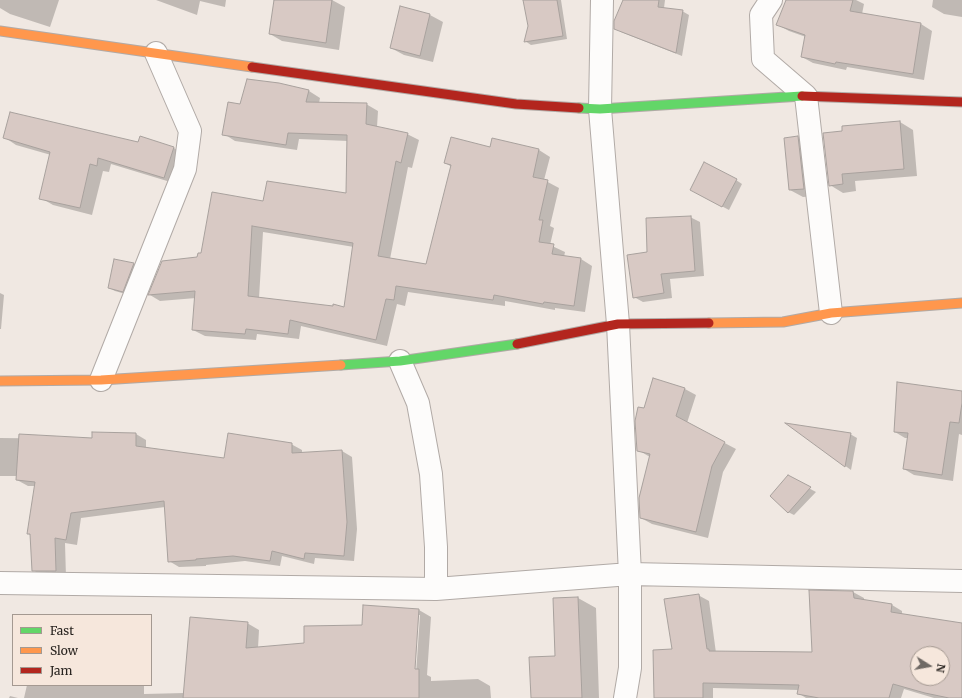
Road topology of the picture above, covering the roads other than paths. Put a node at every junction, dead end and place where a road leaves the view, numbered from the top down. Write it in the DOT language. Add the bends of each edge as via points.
graph roads {
  1 [pos="602,0"];
  2 [pos="771,0"];
  3 [pos="0,31"];
  4 [pos="156,53"];
  5 [pos="806,96"];
  6 [pos="962,102"];
  7 [pos="600,109"];
  8 [pos="962,303"];
  9 [pos="831,313"];
  10 [pos="618,324"];
  11 [pos="400,361"];
  12 [pos="101,380"];
  13 [pos="0,381"];
  14 [pos="630,574"];
  15 [pos="962,581"];
  16 [pos="0,583"];
  17 [pos="436,589"];
  18 [pos="625,698"];
  1 -- 7 [label="street"];
  2 -- 5 [label="street" via="761,15 763,59"];
  3 -- 4 [label="street"];
  4 -- 7 [label="street" via="516,104"];
  4 -- 12 [label="street" via="190,131 185,169"];
  5 -- 6 [label="street"];
  5 -- 7 [label="street"];
  5 -- 9 [label="street"];
  7 -- 10 [label="street"];
  8 -- 9 [label="street"];
  9 -- 10 [label="street" via="783,322"];
  10 -- 11 [label="street" via="516,344"];
  10 -- 14 [label="street"];
  11 -- 12 [label="street"];
  11 -- 17 [label="street" via="418,403 431,474"];
  12 -- 13 [label="street"];
  14 -- 15 [label="street"];
  14 -- 17 [label="street"];
  14 -- 18 [label="street" via="630,668"];
  16 -- 17 [label="street"];
}
